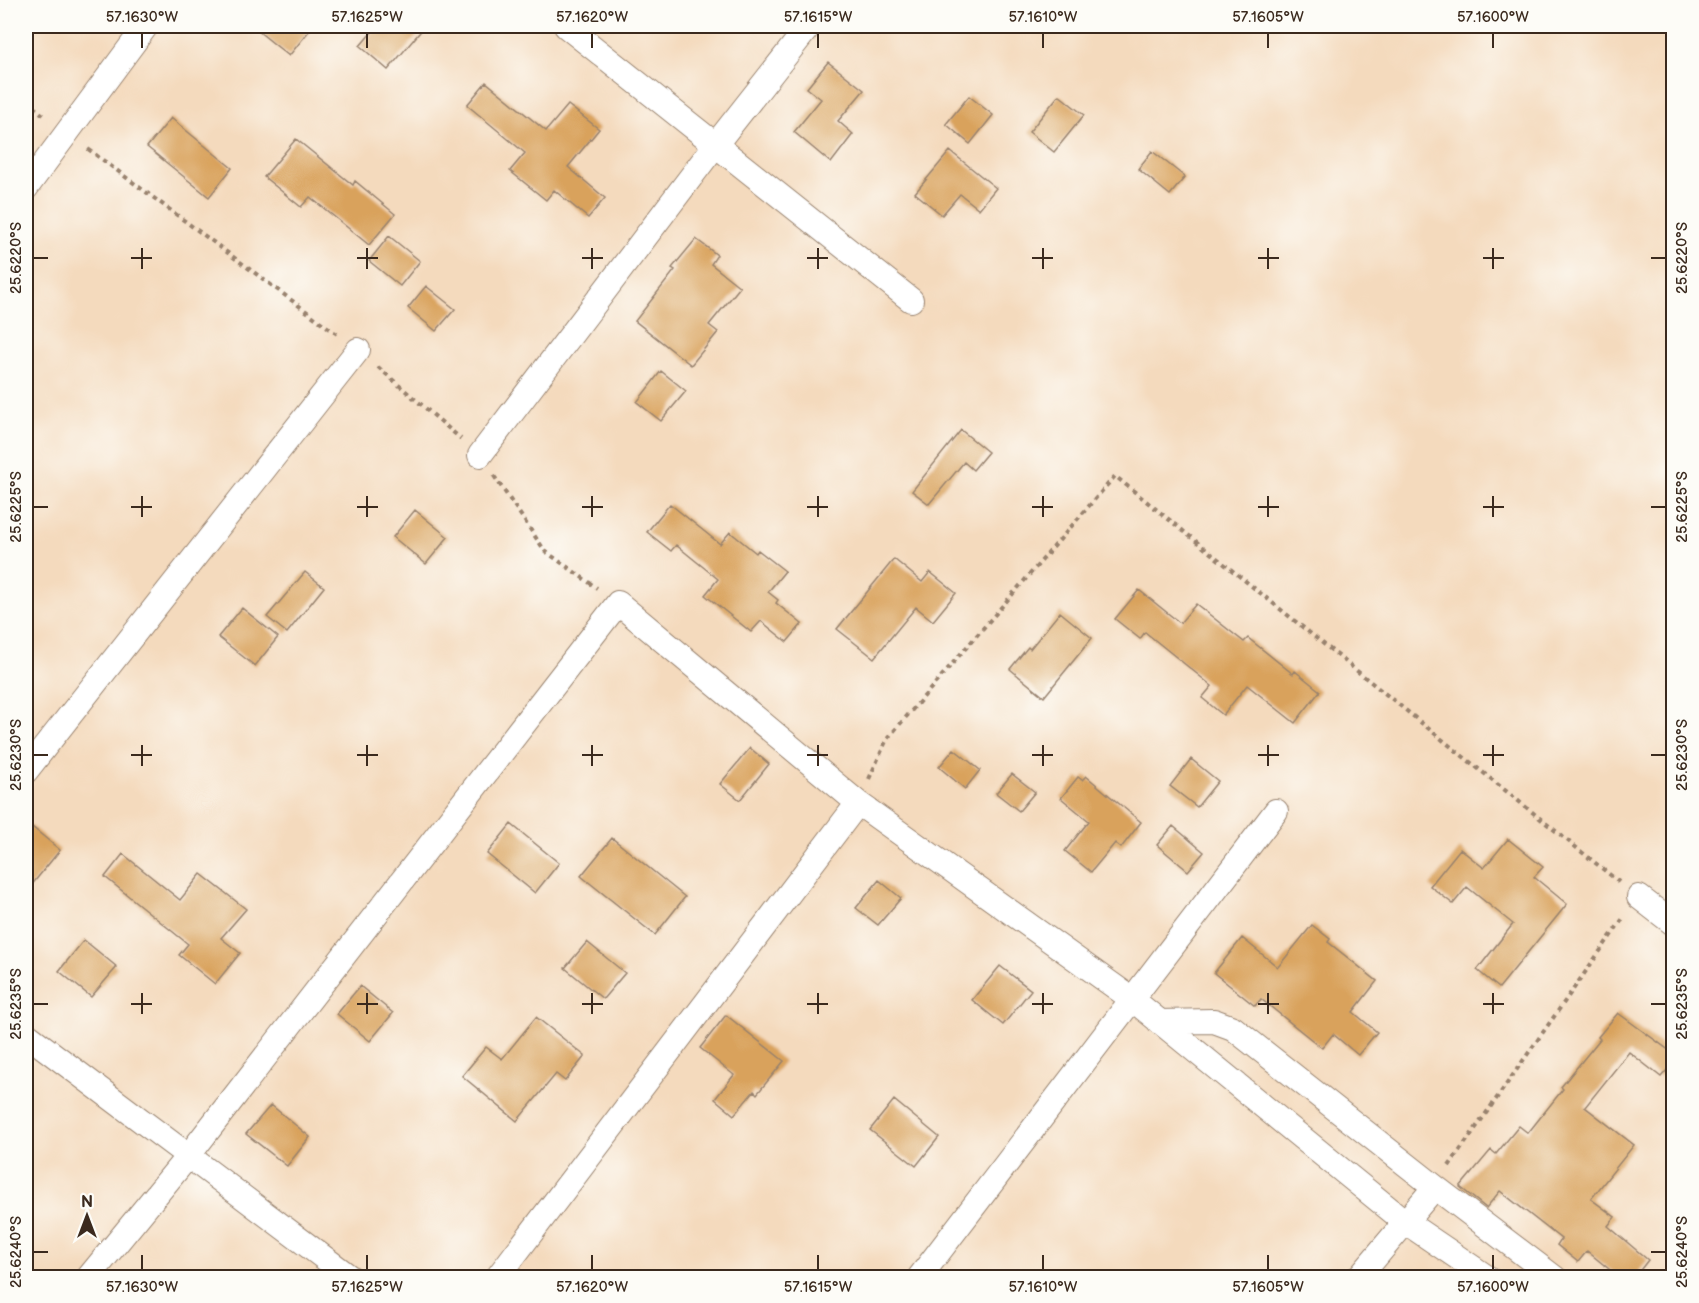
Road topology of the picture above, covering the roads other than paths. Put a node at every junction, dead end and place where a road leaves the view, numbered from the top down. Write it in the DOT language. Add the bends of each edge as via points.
graph roads {
  1 [pos="146,26"];
  2 [pos="566,26"];
  3 [pos="809,26"];
  4 [pos="716,144"];
  5 [pos="26,188"];
  6 [pos="911,300"];
  7 [pos="358,350"];
  8 [pos="480,455"];
  9 [pos="26,771"];
  10 [pos="858,803"];
  11 [pos="1276,811"];
  12 [pos="1638,897"];
  13 [pos="1674,924"];
  14 [pos="1132,999"];
  15 [pos="1159,1022"];
  16 [pos="26,1034"];
  17 [pos="189,1155"];
  18 [pos="1435,1187"];
  19 [pos="1404,1221"];
  20 [pos="88,1278"];
  21 [pos="351,1278"];
  22 [pos="497,1278"];
  23 [pos="919,1278"];
  24 [pos="1358,1278"];
  25 [pos="1488,1278"];
  26 [pos="1554,1278"];
  1 -- 5 [label="street"];
  2 -- 4 [label="street"];
  3 -- 4 [label="street"];
  4 -- 6 [label="street"];
  4 -- 8 [label="street"];
  7 -- 9 [label="street"];
  10 -- 14 [label="street"];
  10 -- 17 [label="street" via="618,603"];
  10 -- 22 [label="street"];
  11 -- 14 [label="street"];
  12 -- 13 [label="street"];
  14 -- 15 [label="street"];
  14 -- 23 [label="street"];
  15 -- 18 [label="street" via="1214,1021 1233,1028"];
  15 -- 19 [label="street"];
  16 -- 17 [label="street"];
  17 -- 20 [label="street"];
  17 -- 21 [label="street"];
  18 -- 19 [label="street"];
  18 -- 26 [label="street"];
  19 -- 24 [label="street"];
  19 -- 25 [label="street"];
}
